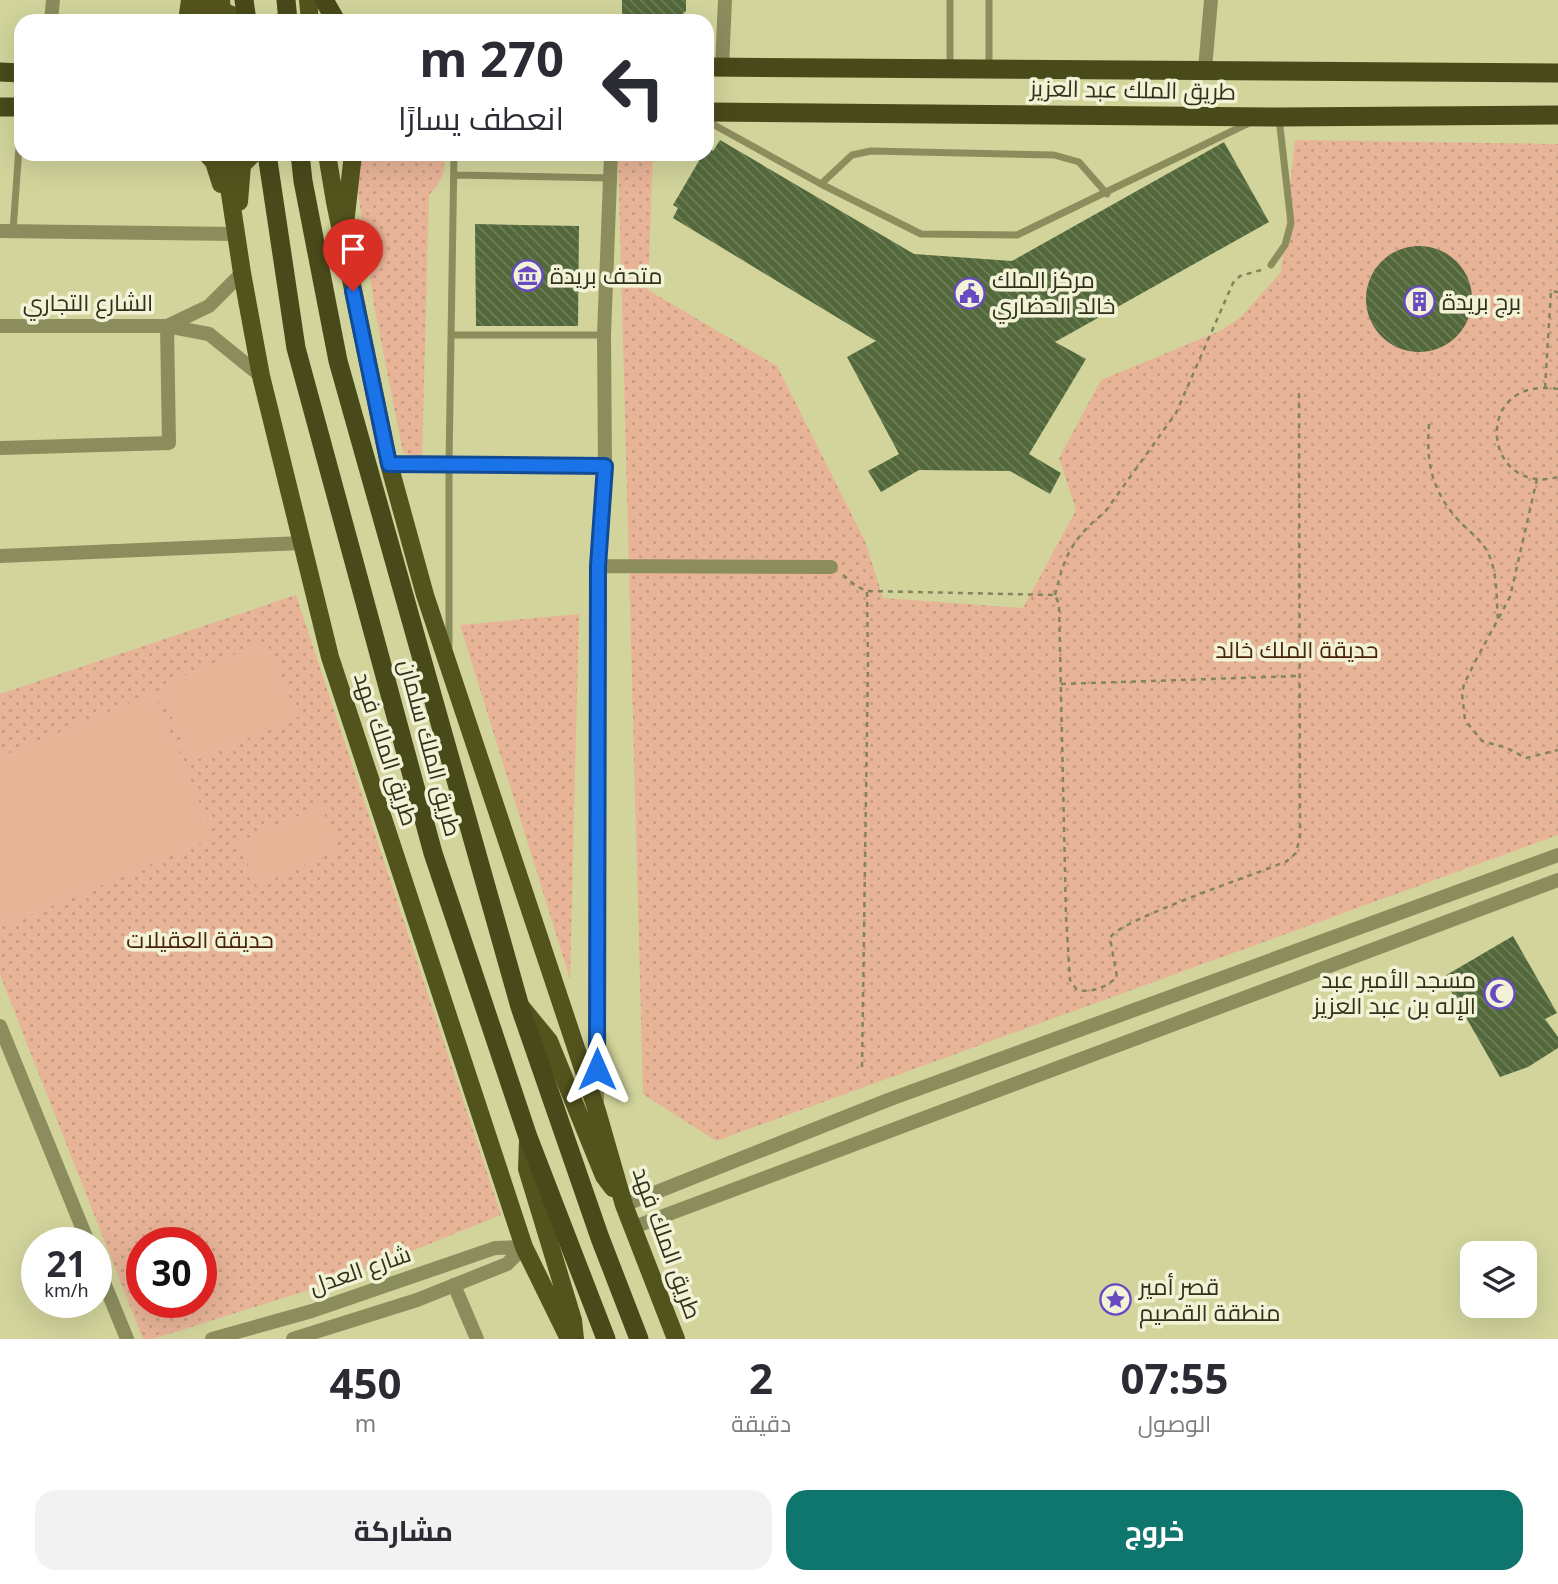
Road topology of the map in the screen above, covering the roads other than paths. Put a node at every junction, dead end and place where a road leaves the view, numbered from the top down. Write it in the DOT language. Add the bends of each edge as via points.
graph roads {
  1 [pos="221,0"];
  2 [pos="725,0"];
  3 [pos="950,0"];
  4 [pos="989,0"];
  5 [pos="1211,0"];
  6 [pos="230,14"];
  7 [pos="715,67"];
  8 [pos="950,68"];
  9 [pos="989,68"];
  10 [pos="1205,69"];
  11 [pos="1558,73"];
  12 [pos="714,112"];
  13 [pos="1558,115"];
  14 [pos="1271,116"];
  15 [pos="714,125"];
  16 [pos="15,161"];
  17 [pos="213,161"];
  18 [pos="225,161"];
  19 [pos="246,161"];
  20 [pos="268,161"];
  21 [pos="301,161"];
  22 [pos="321,161"];
  23 [pos="328,161"];
  24 [pos="352,161"];
  25 [pos="454,161"];
  26 [pos="611,161"];
  27 [pos="454,175"];
  28 [pos="610,178"];
  29 [pos="821,184"];
  30 [pos="1107,194"];
  31 [pos="334,202"];
  32 [pos="6,231"];
  33 [pos="236,234"];
  34 [pos="343,242"];
  35 [pos="1271,265"];
  36 [pos="242,273"];
  37 [pos="0,326"];
  38 [pos="167,326"];
  39 [pos="451,335"];
  40 [pos="604,335"];
  41 [pos="261,376"];
  42 [pos="0,448"];
  43 [pos="449,463"];
  44 [pos="389,464"];
  45 [pos="605,466"];
  46 [pos="303,543"];
  47 [pos="0,556"];
  48 [pos="598,566"];
  49 [pos="831,567"];
  50 [pos="449,668"];
  51 [pos="1558,855"];
  52 [pos="1558,880"];
  53 [pos="520,1007"];
  54 [pos="0,1026"];
  55 [pos="597,1111"];
  56 [pos="528,1137"];
  57 [pos="624,1205"];
  58 [pos="82,1227"];
  59 [pos="634,1227"];
  60 [pos="524,1247"];
  61 [pos="454,1285"];
  62 [pos="112,1302"];
  63 [pos="127,1339"];
  64 [pos="212,1339"];
  65 [pos="293,1339"];
  66 [pos="477,1339"];
  67 [pos="572,1339"];
  68 [pos="606,1339"];
  69 [pos="639,1339"];
  70 [pos="677,1339"];
  1 -- 6 [label="main road" via="222,11"];
  2 -- 7 [label="street"];
  3 -- 8 [label="lane"];
  4 -- 9 [label="lane"];
  5 -- 10 [label="street"];
  7 -- 8 [label="highway, طريق الملك عبد العزيز"];
  8 -- 9 [label="highway, طريق الملك عبد العزيز"];
  9 -- 10 [label="highway, طريق الملك عبد العزيز"];
  10 -- 11 [label="highway, طريق الملك عبد العزيز"];
  12 -- 14 [label="highway, طريق الملك عبد العزيز"];
  13 -- 14 [label="highway, طريق الملك عبد العزيز"];
  14 -- 30 [label="lane"];
  14 -- 35 [label="lane" via="1291,223 1285,244"];
  15 -- 29 [label="lane"];
  16 -- 32 [label="lane"];
  17 -- 33 [label="main road"];
  18 -- 33 [label="main road, طريق الملك فهد"];
  19 -- 33 [label="main road"];
  20 -- 56 [label="highway, طريق الملك سلمان" via="296,348 433,853"];
  21 -- 53 [label="highway, طريق الملك سلمان" via="338,361"];
  22 -- 31 [label="main road"];
  23 -- 31 [label="main road, طريق الملك فهد"];
  24 -- 34 [label="main road"];
  25 -- 27 [label="lane"];
  26 -- 28 [label="street"];
  27 -- 28 [label="lane"];
  27 -- 39 [label="lane"];
  28 -- 40 [label="street"];
  29 -- 30 [label="lane" via="920,234 1017,235"];
  29 -- 30 [label="lane" via="852,155 871,151 1054,155 1079,162"];
  31 -- 34 [label="main road, طريق الملك فهد"];
  32 -- 33 [label="street"];
  33 -- 36 [label="main road, طريق الملك فهد"];
  34 -- 44 [label="main road, طريق الملك فهد"];
  36 -- 38 [label="street, الشارع التجاري" via="209,306"];
  36 -- 41 [label="main road, طريق الملك فهد"];
  37 -- 38 [label="street, الشارع التجاري"];
  38 -- 41 [label="street" via="209,334"];
  38 -- 42 [label="street" via="169,443"];
  39 -- 40 [label="lane"];
  39 -- 43 [label="lane"];
  40 -- 45 [label="street"];
  41 -- 46 [label="main road, طريق الملك فهد"];
  43 -- 44 [label="lane"];
  43 -- 45 [label="lane"];
  43 -- 50 [label="lane"];
  44 -- 50 [label="main road, طريق الملك فهد"];
  45 -- 48 [label="street"];
  46 -- 47 [label="street"];
  46 -- 60 [label="main road, طريق الملك فهد" via="330,657"];
  48 -- 49 [label="street"];
  48 -- 55 [label="street"];
  50 -- 55 [label="main road, طريق الملك فهد"];
  51 -- 57 [label="street" via="888,1100"];
  52 -- 59 [label="street"];
  53 -- 57 [label="main road" via="549,1041 604,1176"];
  53 -- 69 [label="highway, طريق الملك سلمان"];
  54 -- 58 [label="street"];
  55 -- 57 [label="main road, طريق الملك فهد"];
  56 -- 67 [label="main road" via="527,1169 573,1320"];
  56 -- 68 [label="highway, طريق الملك سلمان"];
  57 -- 59 [label="main road, طريق الملك فهد"];
  59 -- 70 [label="main road, طريق الملك فهد"];
  60 -- 61 [label="street" via="507,1264"];
  60 -- 64 [label="street, شارع العدل" via="495,1248 312,1311"];
  60 -- 67 [label="main road, طريق الملك فهد"];
  61 -- 65 [label="street"];
  61 -- 66 [label="street"];
  62 -- 63 [label="street"];
}
